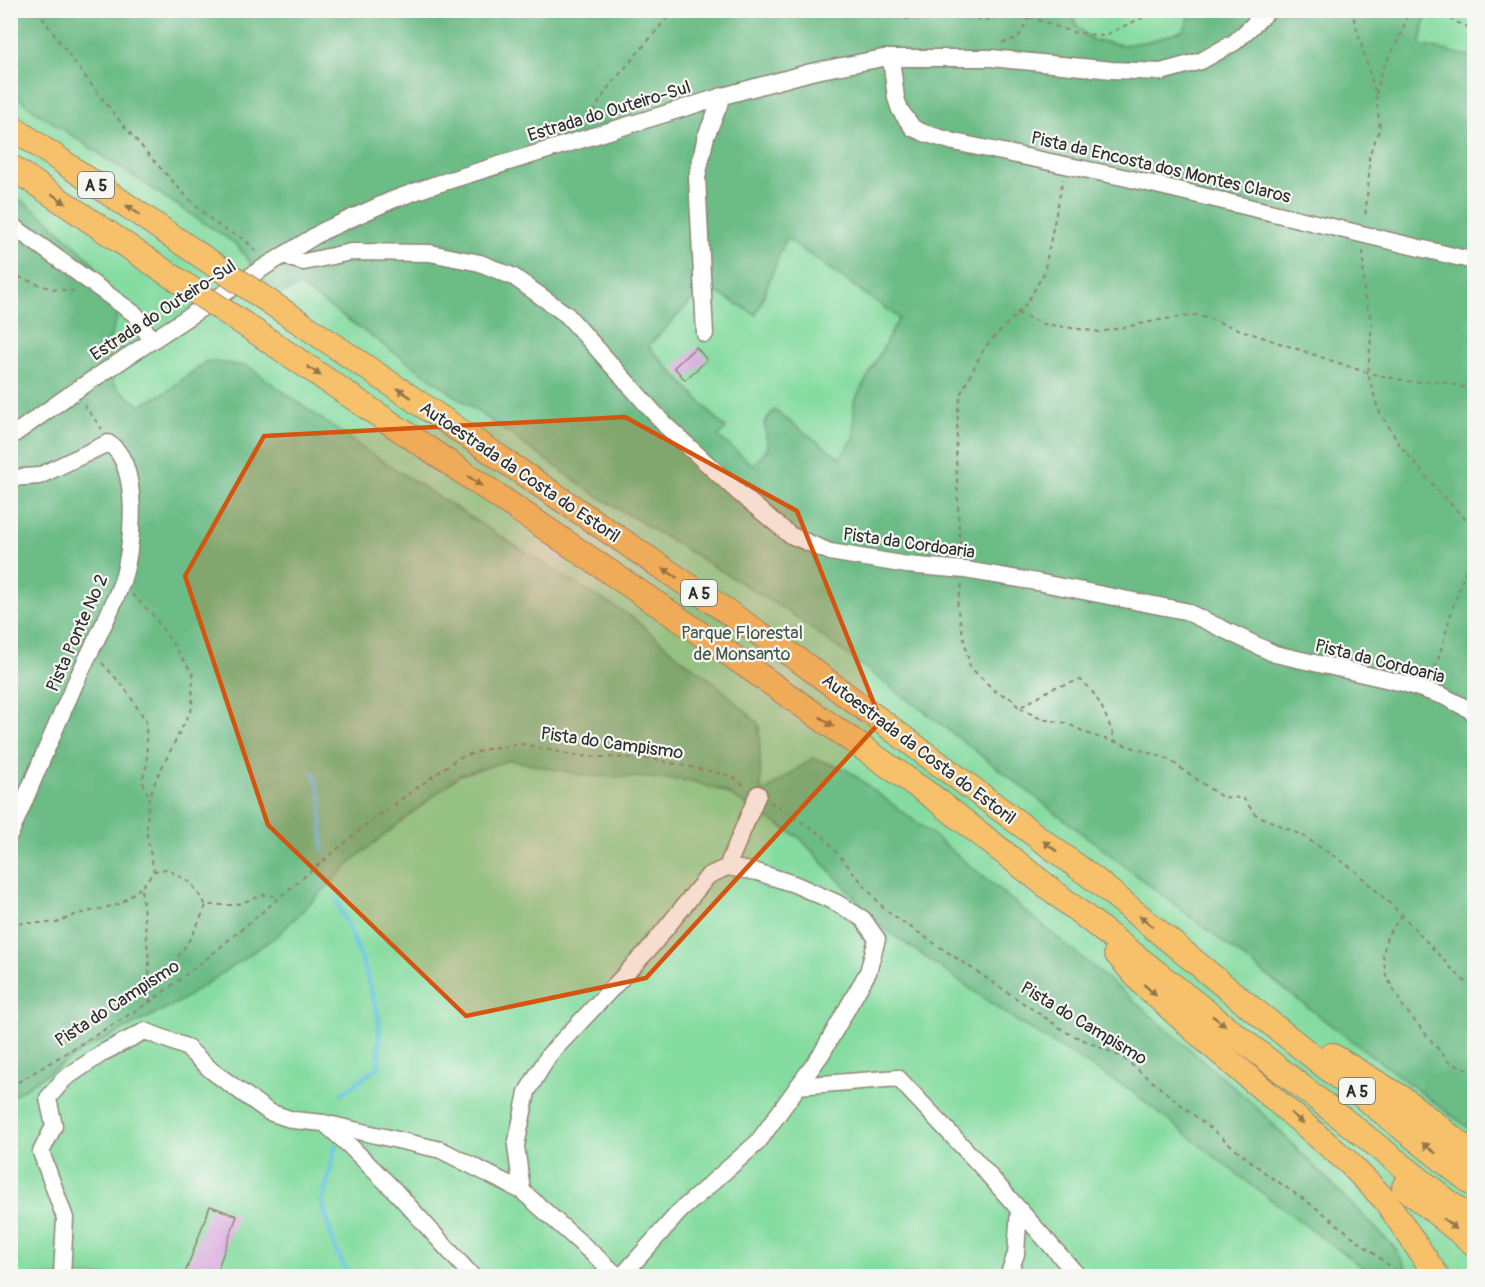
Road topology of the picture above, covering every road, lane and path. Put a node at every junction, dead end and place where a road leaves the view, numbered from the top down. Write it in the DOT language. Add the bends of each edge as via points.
graph roads {
  1 [pos="37,10"];
  2 [pos="674,10"];
  3 [pos="853,10"];
  4 [pos="876,10"];
  5 [pos="969,10"];
  6 [pos="983,10"];
  7 [pos="1159,10"];
  8 [pos="1269,10"];
  9 [pos="1349,10"];
  10 [pos="1408,10"];
  11 [pos="1433,10"];
  12 [pos="884,17"];
  13 [pos="966,17"];
  14 [pos="1474,28"];
  15 [pos="891,58"];
  16 [pos="1376,95"];
  17 [pos="723,96"];
  18 [pos="586,123"];
  19 [pos="10,126"];
  20 [pos="1066,164"];
  21 [pos="10,166"];
  22 [pos="10,224"];
  23 [pos="1364,234"];
  24 [pos="285,254"];
  25 [pos="258,255"];
  26 [pos="1474,261"];
  27 [pos="10,274"];
  28 [pos="106,292"];
  29 [pos="1017,313"];
  30 [pos="705,334"];
  31 [pos="152,341"];
  32 [pos="1368,373"];
  33 [pos="1474,390"];
  34 [pos="75,392"];
  35 [pos="10,436"];
  36 [pos="114,446"];
  37 [pos="10,478"];
  38 [pos="1474,528"];
  39 [pos="1474,546"];
  40 [pos="965,570"];
  41 [pos="122,584"];
  42 [pos="90,650"];
  43 [pos="1428,691"];
  44 [pos="1019,708"];
  45 [pos="1474,712"];
  46 [pos="1116,742"];
  47 [pos="758,794"];
  48 [pos="149,798"];
  49 [pos="10,834"];
  50 [pos="727,867"];
  51 [pos="154,871"];
  52 [pos="141,888"];
  53 [pos="279,898"];
  54 [pos="206,905"];
  55 [pos="1084,915"];
  56 [pos="1402,915"];
  57 [pos="10,923"];
  58 [pos="1474,990"];
  59 [pos="150,992"];
  60 [pos="1239,998"];
  61 [pos="150,1002"];
  62 [pos="1474,1072"];
  63 [pos="1299,1084"];
  64 [pos="798,1086"];
  65 [pos="10,1088"];
  66 [pos="324,1123"];
  67 [pos="1474,1155"];
  68 [pos="1474,1185"];
  69 [pos="522,1191"];
  70 [pos="1019,1209"];
  71 [pos="1474,1222"];
  72 [pos="1474,1244"];
  73 [pos="62,1276"];
  74 [pos="472,1276"];
  75 [pos="620,1276"];
  76 [pos="1008,1276"];
  77 [pos="1078,1276"];
  78 [pos="1402,1276"];
  79 [pos="1437,1276"];
  1 -- 25 [label="path" via="159,166 220,227 247,240"];
  2 -- 18 [label="path" via="608,88"];
  3 -- 12 [label="path"];
  4 -- 12 [label="path"];
  5 -- 13 [label="path"];
  6 -- 13 [label="path"];
  7 -- 13 [label="path" via="1103,36 1072,32 1008,14 985,20"];
  8 -- 15 [label="street, Estrada do Outeiro-Sul" via="1235,42 1201,61 1161,72 991,58"];
  9 -- 16 [label="path"];
  10 -- 16 [label="path" via="1403,31 1381,72"];
  11 -- 14 [label="path"];
  12 -- 13 [label="path"];
  15 -- 17 [label="street, Estrada do Outeiro-Sul" via="811,72"];
  15 -- 20 [label="street, Pista da Encosta dos Montes Claros" via="898,104 913,128 954,142"];
  16 -- 23 [label="path" via="1380,129 1369,155"];
  17 -- 24 [label="street, Estrada do Outeiro-Sul" via="411,193 323,231"];
  17 -- 30 [label="street" via="706,135 697,177"];
  60 -- 19 [label="highway, Autoestrada da Costa do Estoril / A 5, one-way, bridge" via="1097,881 800,661"];
  20 -- 23 [label="street, Pista da Encosta dos Montes Claros"];
  20 -- 29 [label="path" via="1044,273"];
  21 -- 55 [label="highway, Autoestrada da Costa do Estoril / A 5, one-way, bridge" via="780,689 937,800"];
  22 -- 28 [label="street"];
  23 -- 26 [label="street, Pista da Encosta dos Montes Claros"];
  23 -- 32 [label="path" via="1364,295 1372,323"];
  24 -- 31 [label="street, Estrada do Outeiro-Sul"];
  24 -- 40 [label="street, Pista da Cordoaria" via="304,262 351,252 430,253 480,263 514,277 567,315 665,425 790,535 830,552"];
  27 -- 28 [label="path" via="52,289"];
  28 -- 31 [label="street" via="136,315"];
  29 -- 32 [label="path" via="1043,324 1100,332 1197,315"];
  29 -- 40 [label="path" via="985,347 961,393 956,454 959,532"];
  31 -- 34 [label="street, Estrada do Outeiro-Sul"];
  32 -- 33 [label="path" via="1412,382 1440,381"];
  32 -- 38 [label="path" via="1378,409 1401,447"];
  34 -- 35 [label="street, Estrada do Outeiro-Sul"];
  34 -- 36 [label="path"];
  36 -- 37 [label="street" via="102,445 39,476"];
  36 -- 41 [label="street, Pista Ponte Nº 2" via="123,456 131,494 129,555"];
  39 -- 43 [label="path"];
  40 -- 43 [label="street, Pista da Cordoaria" via="1185,611 1275,654"];
  40 -- 44 [label="path" via="957,606 970,667"];
  41 -- 42 [label="street, Pista Ponte Nº 2"];
  41 -- 48 [label="path" via="153,615 194,674 192,708"];
  42 -- 48 [label="path" via="124,687 146,721 147,765 142,780"];
  42 -- 49 [label="street, Pista Ponte Nº 2"];
  43 -- 45 [label="street, Pista da Cordoaria"];
  44 -- 46 [label="path" via="1041,719 1066,723"];
  44 -- 46 [label="path" via="1053,688 1081,680 1092,689"];
  46 -- 56 [label="path" via="1168,759 1222,797 1243,798 1255,814 1303,836 1352,868"];
  47 -- 50 [label="street"];
  47 -- 53 [label="path, Pista do Campismo" via="732,776 653,759 577,756 522,744 490,748 458,758 366,825"];
  47 -- 78 [label="path, Pista do Campismo" via="822,835 885,910 1068,1033 1122,1058"];
  48 -- 51 [label="path" via="147,836"];
  50 -- 64 [label="street" via="757,872 837,903 863,919 877,939 868,972 822,1053"];
  50 -- 69 [label="street" via="708,876 649,949 549,1055 527,1092 518,1135"];
  51 -- 52 [label="path"];
  51 -- 54 [label="path" via="167,869 191,883"];
  52 -- 57 [label="path" via="120,904 56,923"];
  52 -- 59 [label="path"];
  53 -- 54 [label="path" via="267,894 235,905"];
  53 -- 61 [label="path, Pista do Campismo"];
  54 -- 59 [label="path" via="186,948"];
  55 -- 63 [label="highway, Autoestrada da Costa do Estoril / A 5, one-way"];
  55 -- 79 [label="highway, one-way" via="1142,983 1332,1148 1386,1201"];
  56 -- 58 [label="path"];
  56 -- 62 [label="path" via="1387,936 1383,955 1386,976 1404,1008 1449,1062"];
  59 -- 61 [label="path"];
  60 -- 67 [label="highway" via="1404,1099"];
  68 -- 60 [label="highway, Autoestrada da Costa do Estoril / A 5, one-way"];
  61 -- 65 [label="path, Pista do Campismo"];
  63 -- 71 [label="highway, Autoestrada da Costa do Estoril / A 5"];
  63 -- 72 [label="highway, one-way" via="1377,1166"];
  64 -- 70 [label="street" via="898,1078"];
  64 -- 75 [label="street" via="758,1142 680,1211"];
  66 -- 69 [label="street" via="441,1150"];
  66 -- 73 [label="street" via="293,1120 269,1112 186,1047 145,1031 104,1052 64,1079 48,1098 54,1126 41,1152 65,1218"];
  66 -- 74 [label="street" via="388,1184"];
  69 -- 75 [label="street"];
  70 -- 76 [label="street" via="1016,1254"];
  70 -- 77 [label="street"];
}
